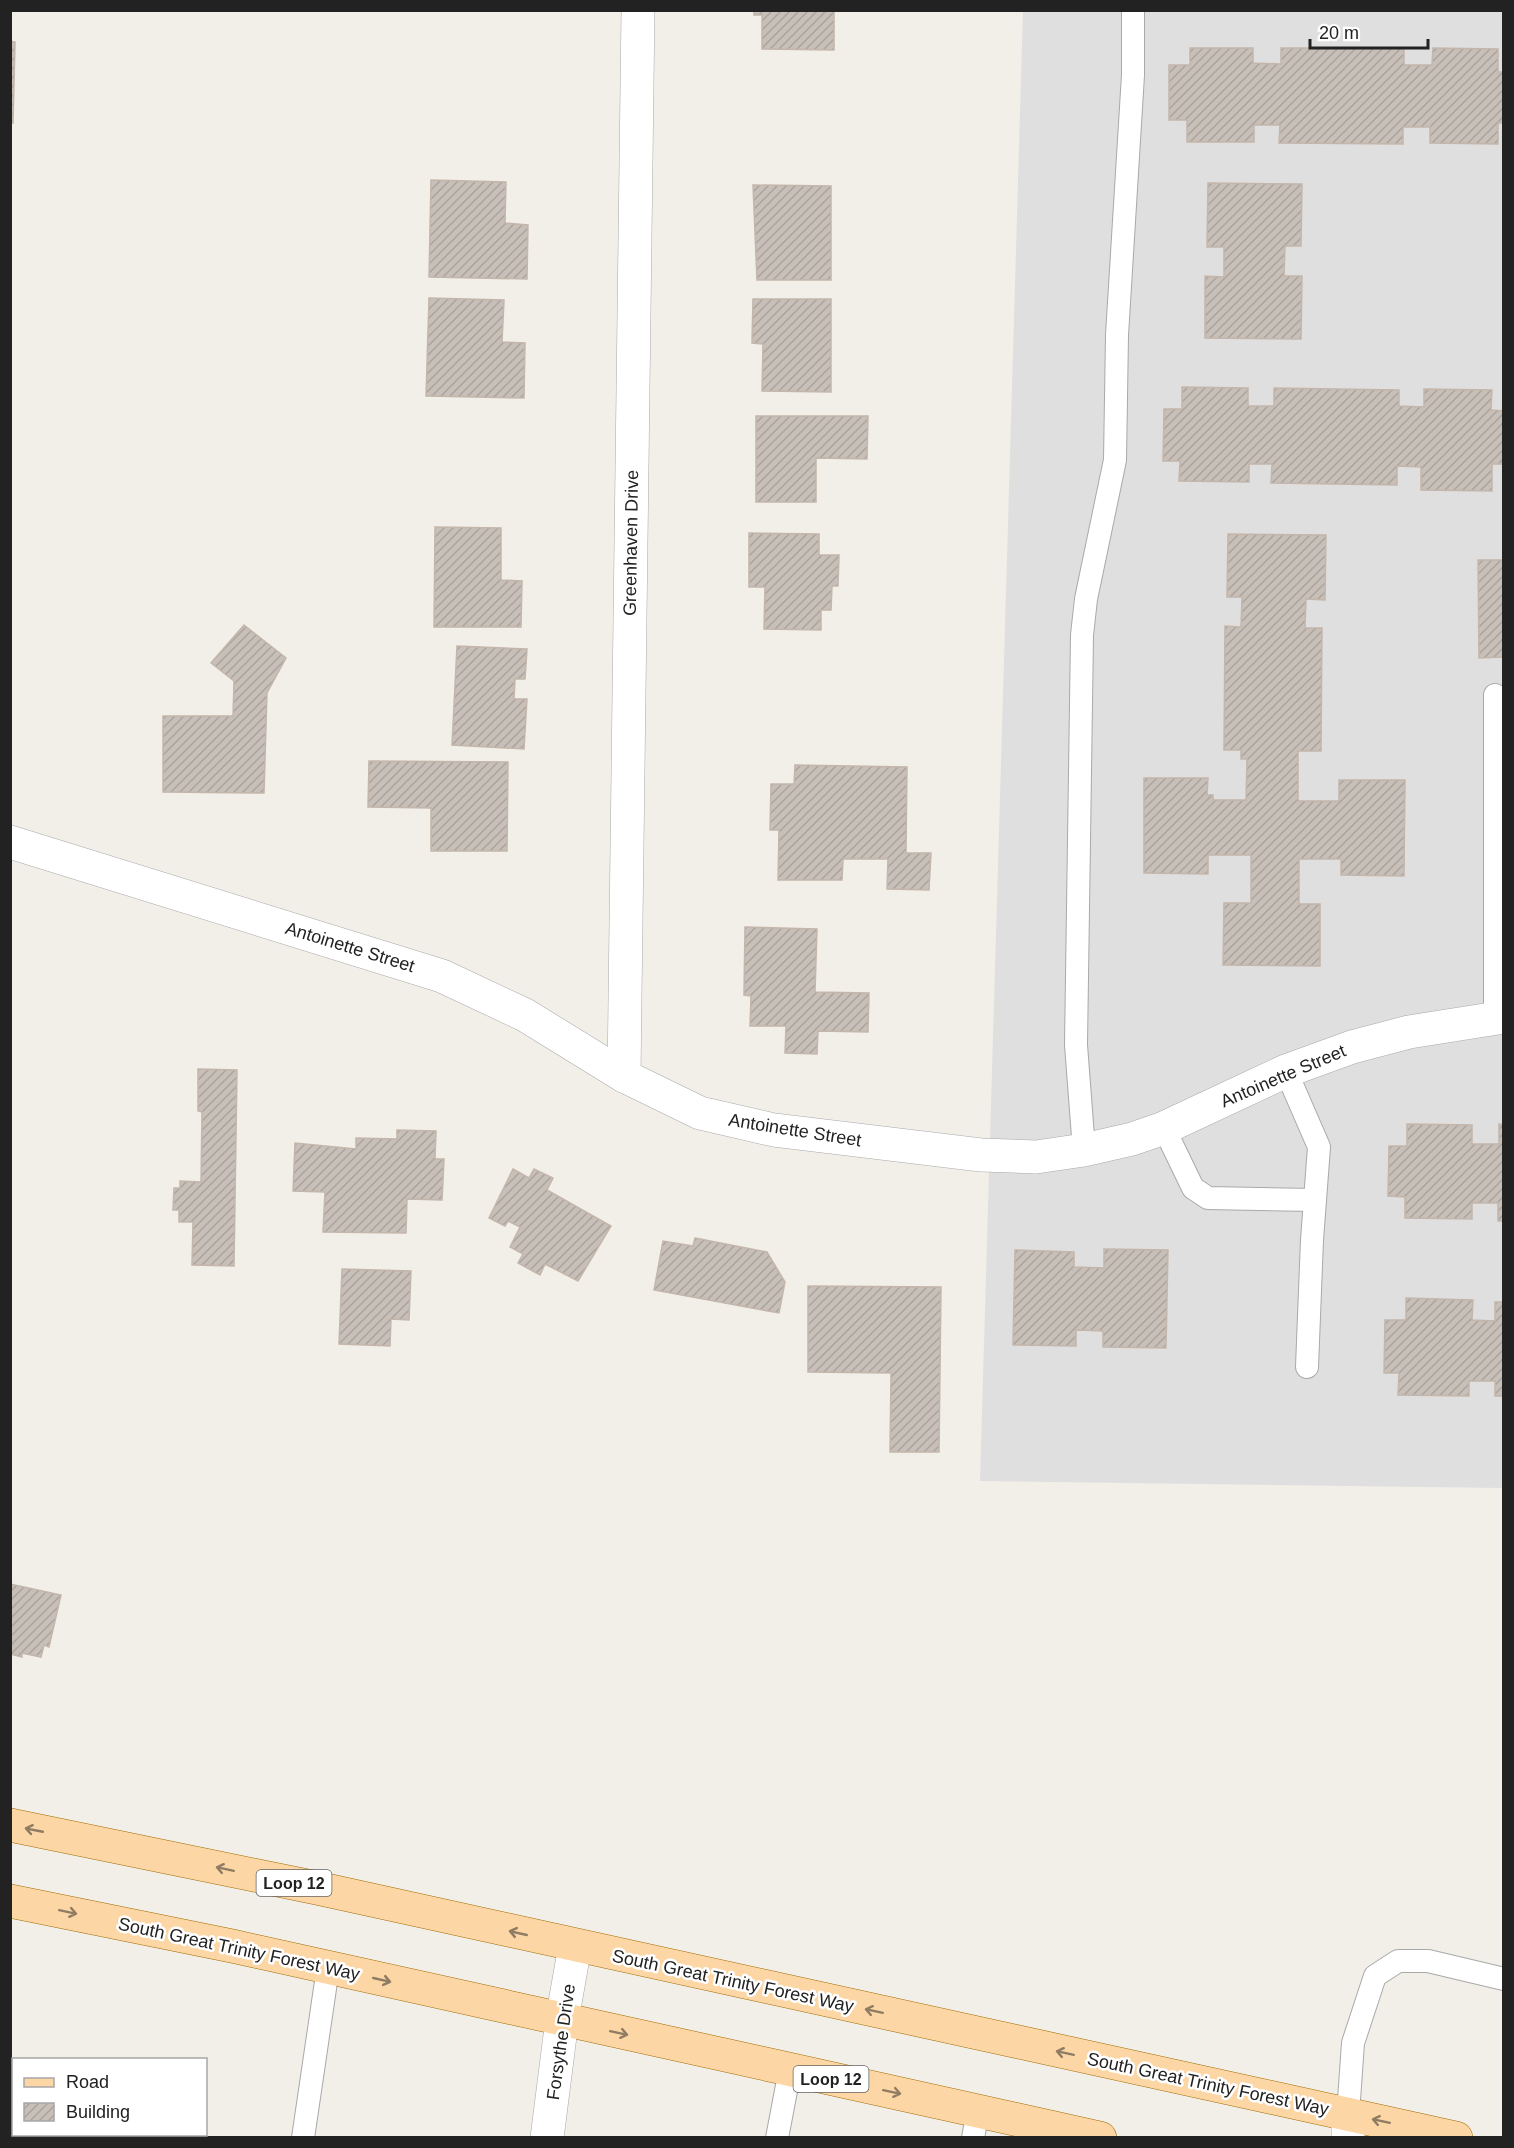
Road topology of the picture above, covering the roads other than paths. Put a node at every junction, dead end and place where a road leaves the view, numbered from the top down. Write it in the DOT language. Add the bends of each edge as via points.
graph roads {
  1 [pos="638,10"];
  2 [pos="1132,10"];
  3 [pos="1495,695"];
  4 [pos="10,842"];
  5 [pos="1499,1018"];
  6 [pos="1286,1071"];
  7 [pos="624,1076"];
  8 [pos="1164,1128"];
  9 [pos="1084,1150"];
  10 [pos="1315,1200"];
  11 [pos="1307,1367"];
  12 [pos="10,1825"];
  13 [pos="10,1901"];
  14 [pos="576,1946"];
  15 [pos="328,1968"];
  16 [pos="1503,1979"];
  17 [pos="562,2020"];
  18 [pos="790,2070"];
  19 [pos="976,2124"];
  20 [pos="1348,2126"];
  21 [pos="550,2136"];
  22 [pos="303,2138"];
  23 [pos="777,2138"];
  24 [pos="1100,2138"];
  25 [pos="1456,2138"];
  1 -- 7 [label="street, Greenhaven Drive"];
  2 -- 9 [label="lane" via="1115,460 1082,635 1076,1045"];
  3 -- 5 [label="lane"];
  4 -- 7 [label="street, Antoinette Street" via="442,976 525,1015"];
  5 -- 6 [label="street, Antoinette Street" via="1409,1032"];
  6 -- 8 [label="street, Antoinette Street"];
  6 -- 10 [label="lane" via="1319,1147"];
  7 -- 9 [label="street, Antoinette Street" via="700,1113 774,1130 981,1155 1036,1157"];
  8 -- 9 [label="street, Antoinette Street"];
  8 -- 10 [label="lane" via="1193,1188 1208,1198"];
  10 -- 11 [label="lane"];
  14 -- 12 [label="main road, South Great Trinity Forest Way / Loop 12, one-way"];
  13 -- 15 [label="main road, South Great Trinity Forest Way / Loop 12, one-way"];
  14 -- 17 [label="street, Forsythe Drive"];
  20 -- 14 [label="main road, South Great Trinity Forest Way / Loop 12, one-way"];
  15 -- 17 [label="main road, South Great Trinity Forest Way / Loop 12, one-way"];
  15 -- 22 [label="lane"];
  16 -- 20 [label="lane" via="1428,1961 1398,1961 1375,1976 1353,2043"];
  17 -- 18 [label="main road, South Great Trinity Forest Way / Loop 12, one-way"];
  17 -- 21 [label="street, Forsythe Drive"];
  18 -- 19 [label="main road, South Great Trinity Forest Way / Loop 12, one-way"];
  18 -- 23 [label="lane"];
  19 -- 24 [label="main road, South Great Trinity Forest Way / Loop 12"];
  25 -- 20 [label="main road, South Great Trinity Forest Way / Loop 12, one-way"];
}
